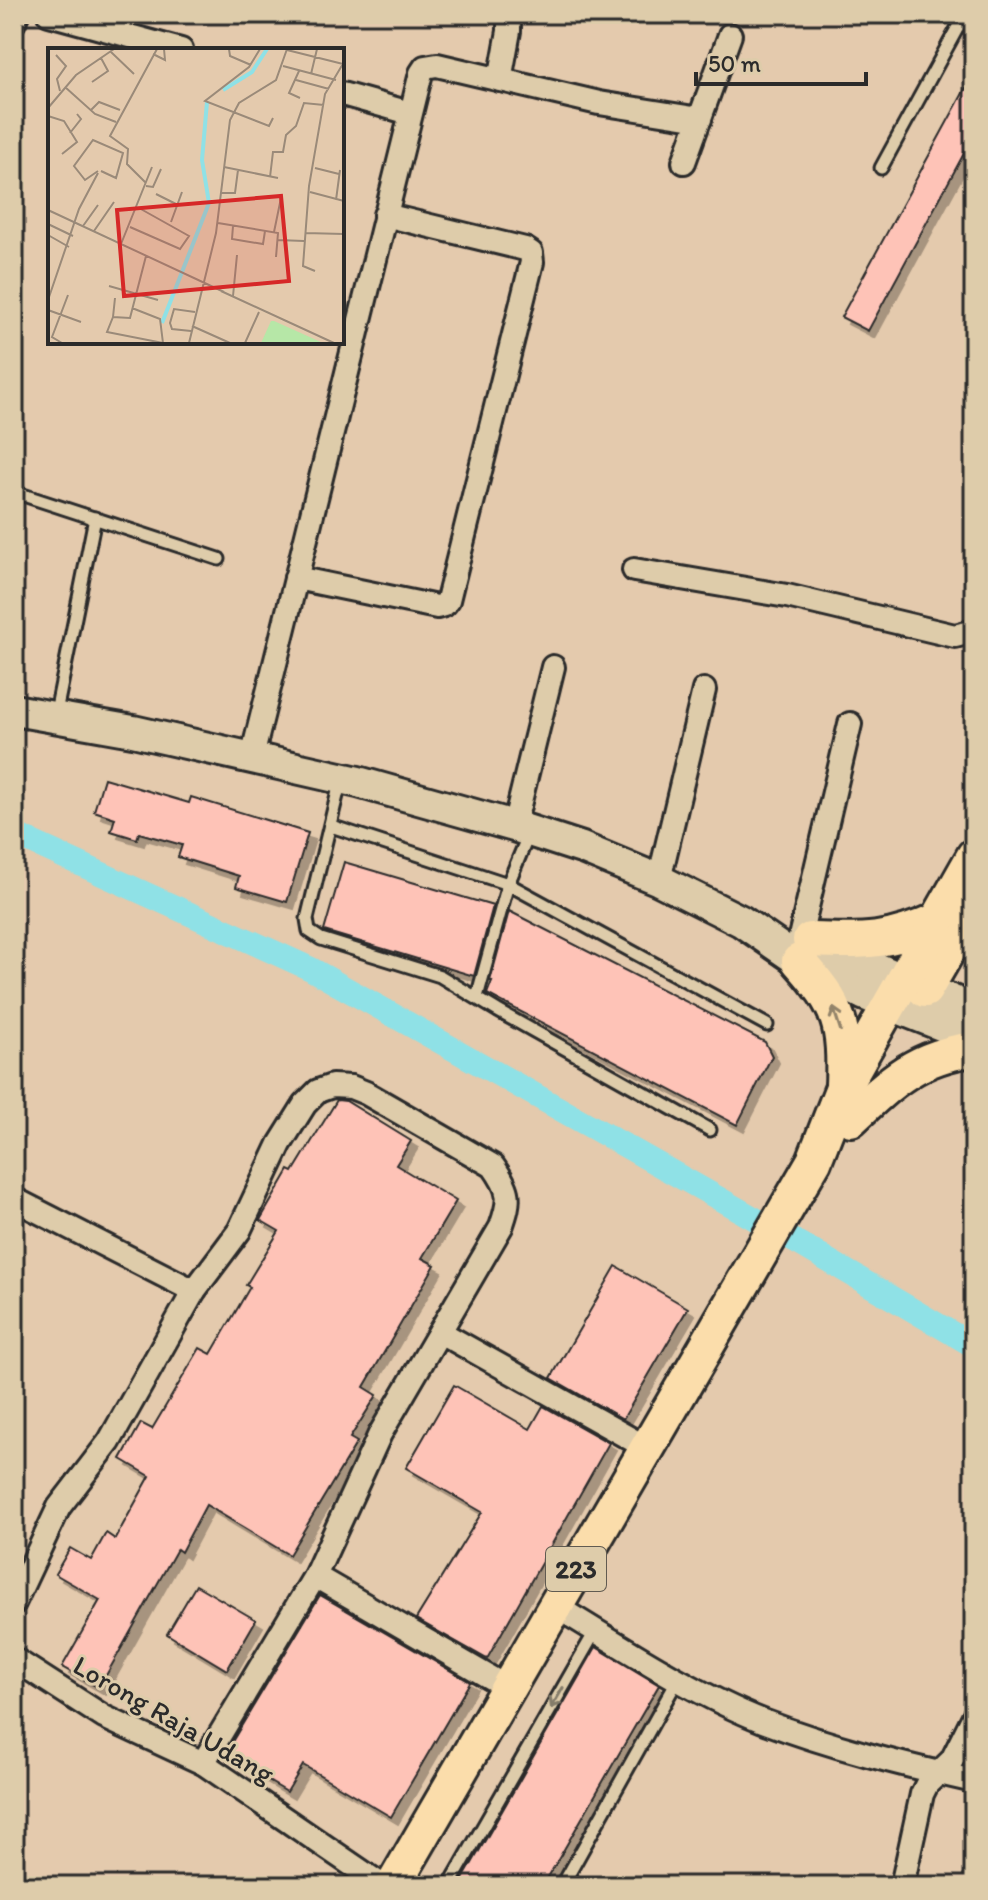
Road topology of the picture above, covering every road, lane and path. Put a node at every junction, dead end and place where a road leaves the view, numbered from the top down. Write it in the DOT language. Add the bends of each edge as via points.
graph roads {
  1 [pos="17,14"];
  2 [pos="49,14"];
  3 [pos="509,14"];
  4 [pos="965,14"];
  5 [pos="14,22"];
  6 [pos="730,35"];
  7 [pos="174,48"];
  8 [pos="500,80"];
  9 [pos="344,95"];
  10 [pos="410,113"];
  11 [pos="700,119"];
  12 [pos="684,162"];
  13 [pos="881,168"];
  14 [pos="385,215"];
  15 [pos="14,492"];
  16 [pos="95,518"];
  17 [pos="219,559"];
  18 [pos="634,570"];
  19 [pos="296,578"];
  20 [pos="974,631"];
  21 [pos="553,667"];
  22 [pos="704,690"];
  23 [pos="14,710"];
  24 [pos="55,718"];
  25 [pos="850,724"];
  26 [pos="252,757"];
  27 [pos="341,778"];
  28 [pos="331,826"];
  29 [pos="522,828"];
  30 [pos="974,856"];
  31 [pos="659,880"];
  32 [pos="508,884"];
  33 [pos="974,905"];
  34 [pos="938,920"];
  35 [pos="803,946"];
  36 [pos="477,997"];
  37 [pos="907,998"];
  38 [pos="974,1010"];
  39 [pos="767,1025"];
  40 [pos="974,1038"];
  41 [pos="974,1049"];
  42 [pos="847,1103"];
  43 [pos="710,1130"];
  44 [pos="14,1199"];
  45 [pos="194,1291"];
  46 [pos="440,1332"];
  47 [pos="647,1448"];
  48 [pos="315,1576"];
  49 [pos="14,1603"];
  50 [pos="555,1606"];
  51 [pos="596,1630"];
  52 [pos="14,1659"];
  53 [pos="678,1679"];
  54 [pos="508,1688"];
  55 [pos="974,1716"];
  56 [pos="203,1763"];
  57 [pos="938,1773"];
  58 [pos="974,1781"];
  59 [pos="383,1886"];
  60 [pos="393,1886"];
  61 [pos="449,1886"];
  62 [pos="562,1886"];
  63 [pos="902,1886"];
  1 -- 5 [label="street"];
  2 -- 7 [label="street"];
  3 -- 8 [label="street"];
  4 -- 13 [label="lane"];
  6 -- 11 [label="street"];
  8 -- 10 [label="street" via="431,65 421,73"];
  8 -- 11 [label="street"];
  9 -- 10 [label="street"];
  10 -- 14 [label="street"];
  11 -- 12 [label="street"];
  14 -- 19 [label="street"];
  14 -- 19 [label="street" via="531,253 481,474 444,605"];
  15 -- 16 [label="lane"];
  16 -- 17 [label="lane"];
  16 -- 24 [label="lane"];
  18 -- 20 [label="street" via="787,596 955,636"];
  19 -- 26 [label="street"];
  21 -- 29 [label="street"];
  22 -- 31 [label="street"];
  23 -- 24 [label="main road"];
  24 -- 26 [label="main road"];
  25 -- 35 [label="street"];
  26 -- 27 [label="main road"];
  27 -- 28 [label="lane"];
  27 -- 29 [label="main road"];
  28 -- 32 [label="lane"];
  28 -- 36 [label="lane" via="307,919 309,931 440,976"];
  29 -- 31 [label="main road"];
  29 -- 32 [label="lane"];
  30 -- 34 [label="main road"];
  31 -- 35 [label="main road"];
  32 -- 36 [label="lane"];
  32 -- 39 [label="lane"];
  33 -- 37 [label="main road"];
  34 -- 35 [label="main road" via="883,940"];
  34 -- 37 [label="main road"];
  35 -- 37 [label="main road"];
  42 -- 35 [label="main road, one-way" via="837,1012"];
  36 -- 43 [label="lane"];
  37 -- 38 [label="main road"];
  37 -- 40 [label="main road"];
  37 -- 42 [label="main road, 223"];
  41 -- 42 [label="main road" via="931,1058"];
  42 -- 47 [label="main road, 223"];
  44 -- 45 [label="street"];
  45 -- 46 [label="street" via="239,1231 305,1104 318,1091 351,1087 493,1166 504,1181 509,1195 501,1227"];
  45 -- 49 [label="street" via="109,1442 59,1507"];
  46 -- 47 [label="street"];
  46 -- 48 [label="street" via="380,1434"];
  47 -- 50 [label="main road, 223"];
  48 -- 54 [label="street"];
  48 -- 56 [label="street"];
  50 -- 51 [label="street"];
  50 -- 54 [label="main road, 223"];
  51 -- 53 [label="street"];
  51 -- 61 [label="lane, one-way"];
  52 -- 56 [label="street, Lorong Raja Udang" via="104,1717"];
  53 -- 57 [label="street" via="761,1720"];
  53 -- 62 [label="lane"];
  54 -- 60 [label="main road, 223"];
  55 -- 57 [label="street" via="959,1748"];
  56 -- 59 [label="street, Lorong Raja Udang"];
  57 -- 58 [label="street"];
  57 -- 63 [label="street" via="922,1794"];
}
